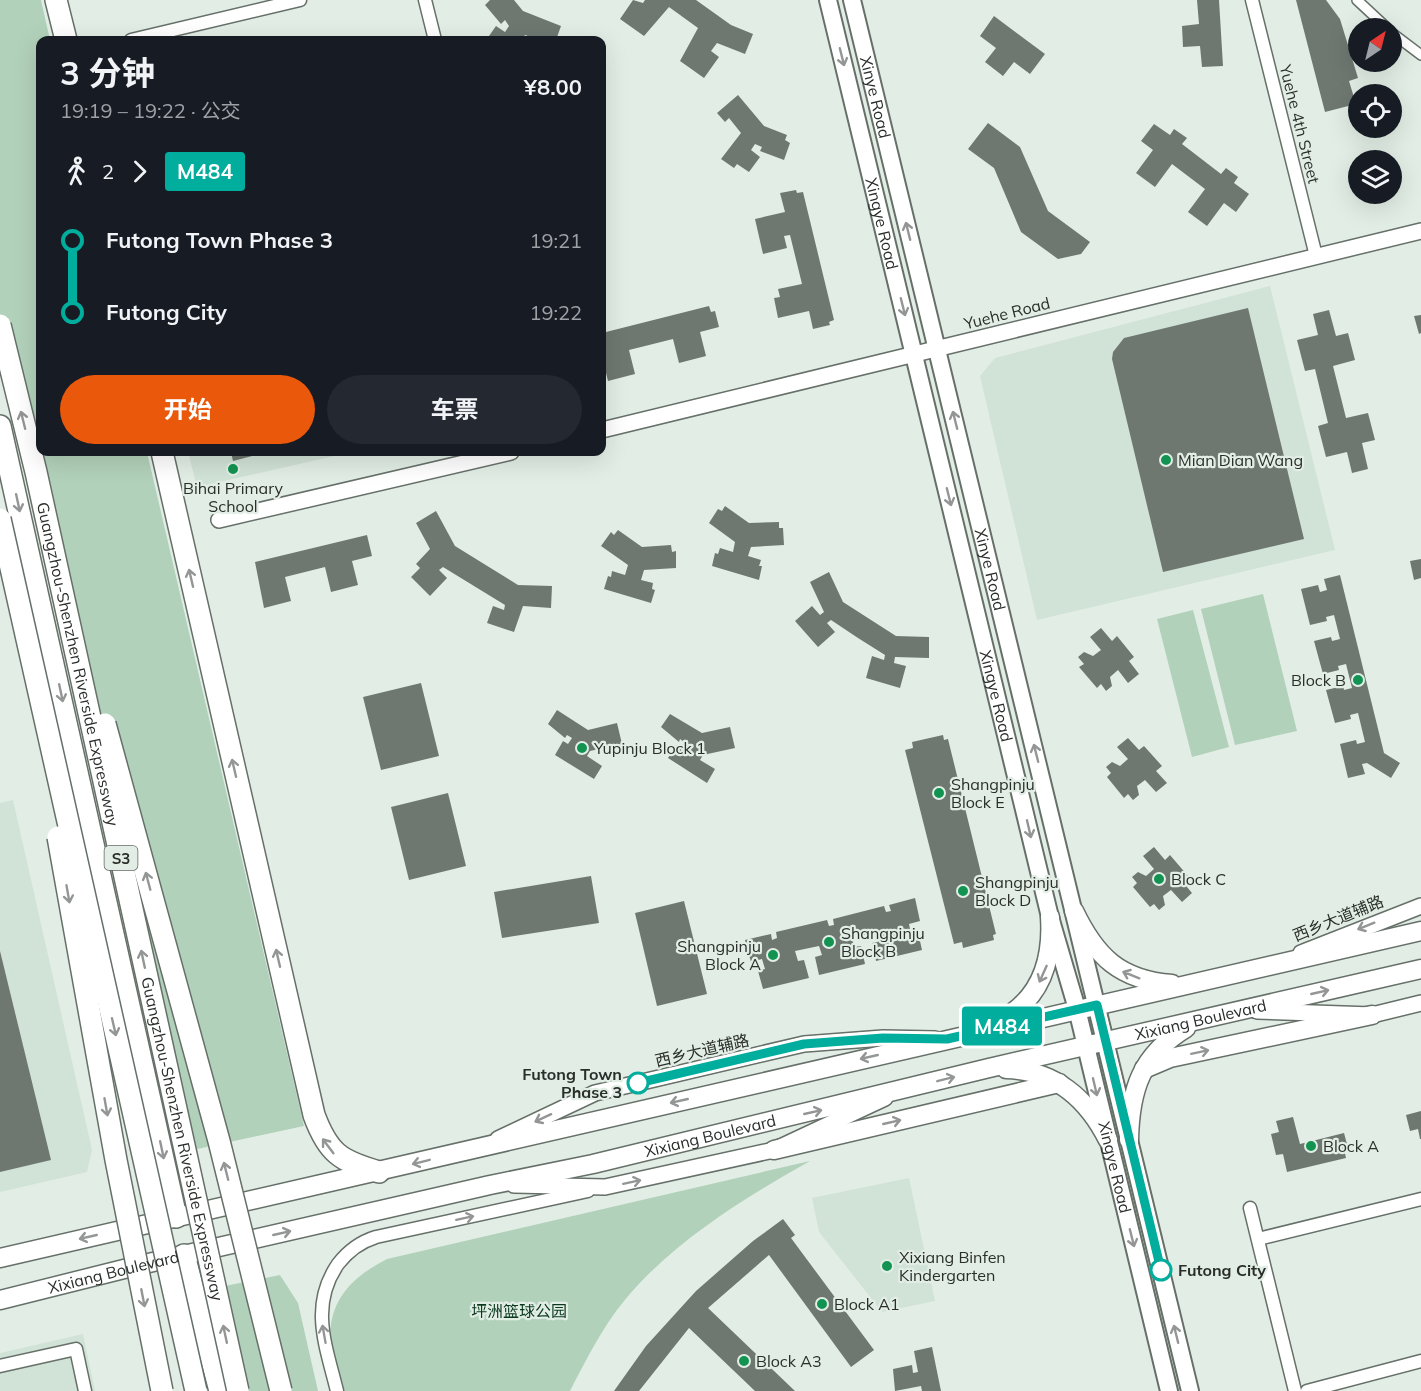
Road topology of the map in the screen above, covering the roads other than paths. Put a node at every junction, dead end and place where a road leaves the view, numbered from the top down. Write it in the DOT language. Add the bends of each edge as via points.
graph roads {
  1 [pos="56,0"];
  2 [pos="300,0"];
  3 [pos="425,0"];
  4 [pos="828,0"];
  5 [pos="852,0"];
  6 [pos="1252,0"];
  7 [pos="1357,0"];
  8 [pos="1376,18"];
  9 [pos="65,36"];
  10 [pos="148,36"];
  11 [pos="434,36"];
  12 [pos="1402,41"];
  13 [pos="1421,55"];
  14 [pos="1421,231"];
  15 [pos="1316,256"];
  16 [pos="0,325"];
  17 [pos="938,349"];
  18 [pos="915,355"];
  19 [pos="0,426"];
  20 [pos="606,429"];
  21 [pos="163,456"];
  22 [pos="494,456"];
  23 [pos="36,472"];
  24 [pos="0,519"];
  25 [pos="219,520"];
  26 [pos="0,527"];
  27 [pos="1421,906"];
  28 [pos="1074,912"];
  29 [pos="1050,917"];
  30 [pos="1421,931"];
  31 [pos="1270,966"];
  32 [pos="1421,969"];
  33 [pos="1188,986"];
  34 [pos="1421,1003"];
  35 [pos="1097,1005"];
  36 [pos="1077,1009"];
  37 [pos="1242,1010"];
  38 [pos="1372,1015"];
  39 [pos="1207,1018"];
  40 [pos="979,1031"];
  41 [pos="947,1039"];
  42 [pos="1106,1042"];
  43 [pos="1086,1047"];
  44 [pos="989,1068"];
  45 [pos="1144,1069"];
  46 [pos="1059,1083"];
  47 [pos="903,1090"];
  48 [pos="1108,1140"];
  49 [pos="1129,1140"];
  50 [pos="478,1148"];
  51 [pos="774,1150"];
  52 [pos="379,1172"];
  53 [pos="490,1185"];
  54 [pos="605,1187"];
  55 [pos="1421,1199"];
  56 [pos="1250,1208"];
  57 [pos="176,1217"];
  58 [pos="1258,1239"];
  59 [pos="43,1248"];
  60 [pos="0,1249"];
  61 [pos="184,1255"];
  62 [pos="0,1258"];
  63 [pos="0,1300"];
  64 [pos="1421,1361"];
  65 [pos="0,1366"];
  66 [pos="85,1391"];
  67 [pos="162,1391"];
  68 [pos="196,1391"];
  69 [pos="220,1391"];
  70 [pos="238,1391"];
  71 [pos="280,1391"];
  72 [pos="337,1391"];
  73 [pos="1169,1391"];
  74 [pos="1190,1391"];
  75 [pos="1295,1391"];
  76 [pos="1307,1391"];
  1 -- 9 [label="highway"];
  2 -- 10 [label="street"];
  3 -- 11 [label="street"];
  4 -- 18 [label="main road, Xingye Road, one-way"];
  17 -- 5 [label="main road, Xinye Road, one-way"];
  6 -- 15 [label="street, Yuehe 4th Street"];
  7 -- 8 [label="street"];
  12 -- 13 [label="street"];
  14 -- 15 [label="street, Yuehe Road"];
  15 -- 17 [label="street, Yuehe Road"];
  23 -- 16 [label="highway, Guangzhou-Shenzhen Riverside Expressway / S3, one-way, bridge"];
  17 -- 18 [label="street, Yuehe Road"];
  28 -- 17 [label="main road, Xinye Road, one-way"];
  18 -- 20 [label="street, Yuehe Road"];
  18 -- 29 [label="main road, Xingye Road, one-way"];
  19 -- 57 [label="highway, one-way"];
  52 -- 21 [label="highway, one-way" via="345,1161 334,1153 314,1115"];
  22 -- 25 [label="street"];
  70 -- 23 [label="highway, Guangzhou-Shenzhen Riverside Expressway / S3, one-way, bridge"];
  71 -- 23 [label="highway, one-way, bridge" via="219,1141"];
  24 -- 68 [label="highway, one-way, bridge"];
  26 -- 67 [label="highway, one-way, bridge"];
  27 -- 31 [label="street, 西乡大道辅路, one-way"];
  33 -- 28 [label="main road, one-way" via="1155,983 1120,971 1094,948"];
  28 -- 35 [label="main road, Xinye Road"];
  29 -- 36 [label="main road, Xingye Road"];
  29 -- 40 [label="main road, one-way" via="1050,953 1036,989 1012,1014"];
  30 -- 31 [label="main road"];
  31 -- 33 [label="main road"];
  37 -- 32 [label="main road, Xixiang Boulevard, one-way"];
  33 -- 35 [label="main road"];
  34 -- 38 [label="street"];
  35 -- 36 [label="main road"];
  35 -- 42 [label="main road, Xinye Road"];
  36 -- 40 [label="main road"];
  36 -- 43 [label="main road, Xingye Road"];
  37 -- 38 [label="street"];
  37 -- 39 [label="main road, Xixiang Boulevard"];
  45 -- 38 [label="main road, one-way" via="1170,1058"];
  39 -- 42 [label="main road, Xixiang Boulevard"];
  39 -- 45 [label="main road" via="1168,1040"];
  40 -- 41 [label="main road"];
  41 -- 50 [label="main road, one-way"];
  41 -- 50 [label="street, 西乡大道辅路, one-way" via="848,1040 793,1047 595,1094"];
  42 -- 43 [label="main road, Xixiang Boulevard"];
  42 -- 49 [label="main road, Xinye Road"];
  43 -- 44 [label="main road, Xixiang Boulevard"];
  43 -- 48 [label="main road, Xingye Road, one-way"];
  44 -- 46 [label="main road" via="1033,1072"];
  47 -- 44 [label="main road, Xixiang Boulevard, one-way"];
  45 -- 49 [label="main road" via="1131,1105"];
  46 -- 48 [label="main road" via="1091,1112"];
  51 -- 46 [label="main road, one-way"];
  47 -- 51 [label="street"];
  53 -- 47 [label="main road, Xixiang Boulevard, one-way"];
  48 -- 73 [label="main road, Xingye Road, one-way"];
  74 -- 49 [label="main road, Xingye Road, one-way"];
  50 -- 52 [label="main road, one-way"];
  54 -- 51 [label="street, one-way"];
  52 -- 57 [label="main road"];
  53 -- 54 [label="street"];
  61 -- 53 [label="main road, Xixiang Boulevard, one-way"];
  72 -- 54 [label="street, one-way" via="323,1329 322,1297 342,1259 354,1247 367,1240"];
  55 -- 58 [label="street"];
  56 -- 58 [label="street"];
  57 -- 59 [label="main road, one-way"];
  58 -- 75 [label="street"];
  59 -- 60 [label="main road"];
  59 -- 62 [label="main road"];
  61 -- 63 [label="main road, Xixiang Boulevard"];
  61 -- 69 [label="highway"];
  64 -- 76 [label="street"];
  65 -- 66 [label="street" via="76,1349"];
}
